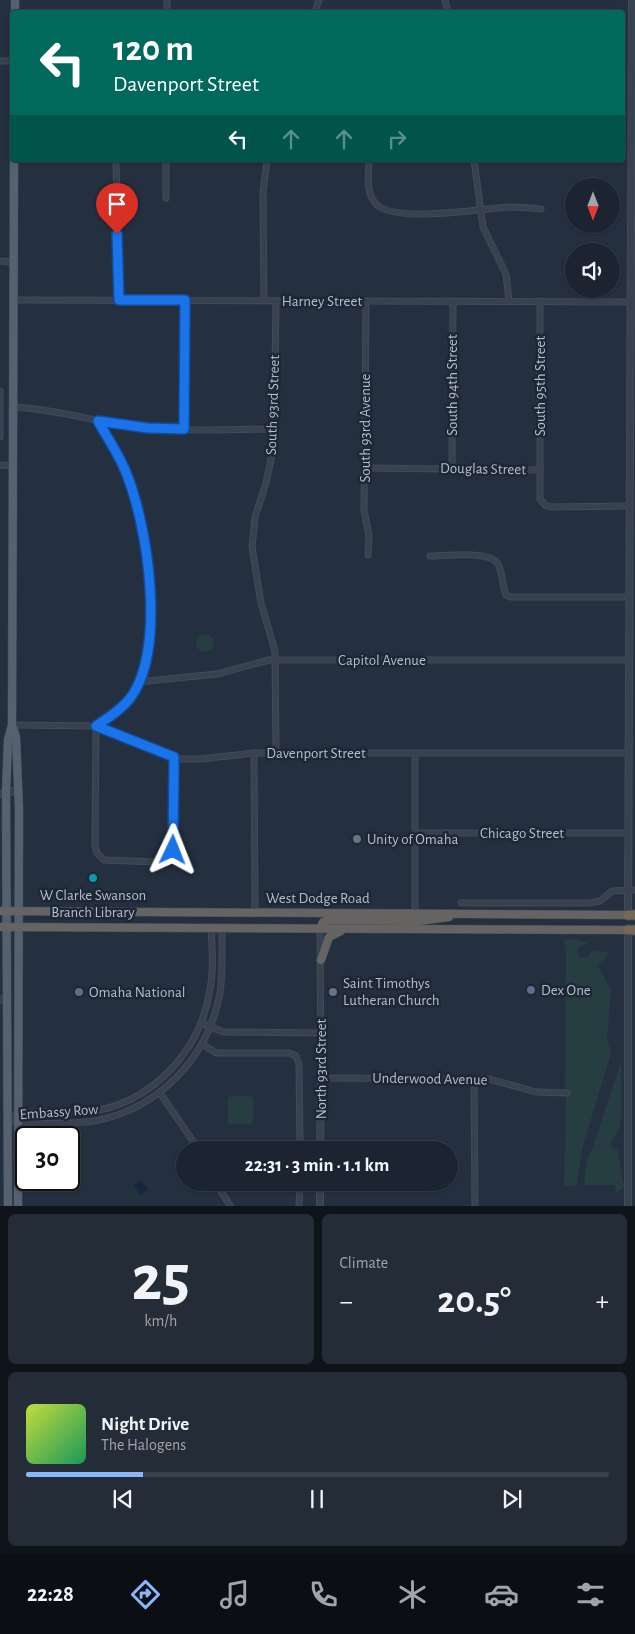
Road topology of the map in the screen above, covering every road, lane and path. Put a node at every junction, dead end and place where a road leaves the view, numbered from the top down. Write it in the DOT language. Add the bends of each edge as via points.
graph roads {
  1 [pos="632,0"];
  2 [pos="14,162"];
  3 [pos="116,162"];
  4 [pos="166,162"];
  5 [pos="267,162"];
  6 [pos="369,162"];
  7 [pos="474,162"];
  8 [pos="166,198"];
  9 [pos="541,209"];
  10 [pos="481,210"];
  11 [pos="0,261"];
  12 [pos="14,262"];
  13 [pos="14,300"];
  14 [pos="119,300"];
  15 [pos="185,300"];
  16 [pos="264,301"];
  17 [pos="276,301"];
  18 [pos="366,301"];
  19 [pos="453,301"];
  20 [pos="509,301"];
  21 [pos="540,302"];
  22 [pos="634,302"];
  23 [pos="0,391"];
  24 [pos="13,407"];
  25 [pos="98,421"];
  26 [pos="184,429"];
  27 [pos="275,429"];
  28 [pos="0,437"];
  29 [pos="0,465"];
  30 [pos="13,466"];
  31 [pos="364,468"];
  32 [pos="452,469"];
  33 [pos="540,470"];
  34 [pos="630,506"];
  35 [pos="368,555"];
  36 [pos="430,556"];
  37 [pos="630,598"];
  38 [pos="276,660"];
  39 [pos="629,660"];
  40 [pos="138,682"];
  41 [pos="12,725"];
  42 [pos="96,726"];
  43 [pos="254,753"];
  44 [pos="276,753"];
  45 [pos="415,753"];
  46 [pos="627,753"];
  47 [pos="174,757"];
  48 [pos="3,790"];
  49 [pos="18,790"];
  50 [pos="416,833"];
  51 [pos="627,833"];
  52 [pos="631,890"];
  53 [pos="461,903"];
  54 [pos="3,911"];
  55 [pos="19,911"];
  56 [pos="255,912"];
  57 [pos="415,913"];
  58 [pos="466,914"];
  59 [pos="631,915"];
  60 [pos="3,927"];
  61 [pos="19,928"];
  62 [pos="211,928"];
  63 [pos="222,928"];
  64 [pos="320,929"];
  65 [pos="356,929"];
  66 [pos="631,930"];
  67 [pos="321,960"];
  68 [pos="210,989"];
  69 [pos="220,991"];
  70 [pos="4,998"];
  71 [pos="201,1023"];
  72 [pos="210,1028"];
  73 [pos="321,1033"];
  74 [pos="202,1044"];
  75 [pos="321,1078"];
  76 [pos="474,1079"];
  77 [pos="160,1093"];
  78 [pos="566,1093"];
  79 [pos="18,1113"];
  80 [pos="8,1118"];
  81 [pos="18,1123"];
  82 [pos="193,1141"];
  83 [pos="300,1141"];
  84 [pos="320,1141"];
  85 [pos="221,1191"];
  86 [pos="300,1191"];
  87 [pos="320,1191"];
  88 [pos="8,1206"];
  89 [pos="18,1206"];
  90 [pos="232,1206"];
  91 [pos="299,1206"];
  92 [pos="320,1206"];
  93 [pos="474,1206"];
  94 [pos="628,1206"];
  1 -- 22 [label="street"];
  2 -- 12 [label="main road"];
  3 -- 14 [label="street"];
  4 -- 8 [label="street"];
  5 -- 16 [label="street" via="263,192"];
  6 -- 10 [label="street" via="369,188 374,200 385,210 395,213"];
  7 -- 10 [label="street"];
  9 -- 10 [label="street"];
  10 -- 20 [label="street" via="487,236 506,274"];
  11 -- 12 [label="street"];
  12 -- 13 [label="main road"];
  13 -- 14 [label="street, Harney Street"];
  13 -- 24 [label="main road"];
  14 -- 15 [label="street, Harney Street"];
  15 -- 16 [label="street, Harney Street"];
  15 -- 26 [label="street"];
  16 -- 17 [label="street, Harney Street"];
  17 -- 18 [label="street, Harney Street"];
  17 -- 27 [label="street, South 93rd Street"];
  18 -- 19 [label="street, Harney Street"];
  18 -- 31 [label="street, South 93rd Avenue"];
  19 -- 20 [label="street, Harney Street"];
  19 -- 32 [label="street, South 94th Street"];
  20 -- 21 [label="street, Harney Street"];
  21 -- 22 [label="street, Harney Street"];
  21 -- 33 [label="street, South 95th Street"];
  22 -- 34 [label="street"];
  23 -- 28 [label="street"];
  24 -- 25 [label="street" via="56,410"];
  24 -- 30 [label="main road"];
  25 -- 26 [label="street"];
  25 -- 40 [label="street" via="127,474 139,510 149,566 148,633"];
  26 -- 27 [label="street"];
  27 -- 38 [label="street, South 93rd Street" via="271,463 255,516 252,546"];
  29 -- 30 [label="street"];
  30 -- 41 [label="main road"];
  31 -- 32 [label="street, Douglas Street"];
  31 -- 35 [label="street, South 93rd Avenue"];
  32 -- 33 [label="street, Douglas Street"];
  33 -- 34 [label="street, Douglas Street" via="539,496 547,506"];
  34 -- 37 [label="street"];
  36 -- 37 [label="street" via="484,556 493,559 499,566 506,595 511,597"];
  37 -- 39 [label="street"];
  38 -- 39 [label="street, Capitol Avenue"];
  38 -- 40 [label="street, Capitol Avenue" via="216,674"];
  38 -- 44 [label="street"];
  39 -- 46 [label="street"];
  40 -- 42 [label="street" via="126,704"];
  41 -- 42 [label="street, Davenport Street"];
  41 -- 48 [label="main road"];
  41 -- 49 [label="main road" via="16,737"];
  42 -- 47 [label="street, Davenport Street"];
  42 -- 47 [label="street" via="95,846 98,855 109,862 157,862 172,853"];
  43 -- 44 [label="street, Davenport Street"];
  43 -- 47 [label="street, Davenport Street" via="201,760"];
  43 -- 56 [label="street"];
  44 -- 45 [label="street, Davenport Street"];
  45 -- 46 [label="street, Davenport Street"];
  45 -- 50 [label="street"];
  46 -- 51 [label="street"];
  48 -- 49 [label="street"];
  48 -- 54 [label="main road"];
  49 -- 55 [label="main road"];
  50 -- 51 [label="street, Chicago Street"];
  50 -- 57 [label="street"];
  51 -- 52 [label="street"];
  52 -- 53 [label="street" via="612,891 600,901 590,903"];
  52 -- 59 [label="street"];
  54 -- 55 [label="highway, West Dodge Road"];
  54 -- 60 [label="main road"];
  55 -- 56 [label="highway, West Dodge Road"];
  55 -- 61 [label="main road"];
  56 -- 57 [label="highway, West Dodge Road"];
  57 -- 58 [label="highway, West Dodge Road"];
  58 -- 59 [label="highway, West Dodge Road"];
  58 -- 64 [label="highway" via="418,921 329,920 323,922"];
  60 -- 61 [label="highway, West Dodge Road"];
  60 -- 70 [label="main road"];
  61 -- 62 [label="highway, West Dodge Road"];
  61 -- 79 [label="main road"];
  62 -- 63 [label="highway, West Dodge Road"];
  62 -- 68 [label="street, Embassy Row"];
  63 -- 64 [label="highway, West Dodge Road"];
  63 -- 69 [label="street, Embassy Row"];
  64 -- 65 [label="highway, West Dodge Road"];
  64 -- 67 [label="street, North 93rd Street"];
  65 -- 66 [label="highway, West Dodge Road"];
  65 -- 67 [label="highway" via="331,935"];
  66 -- 94 [label="street"];
  67 -- 73 [label="street, North 93rd Street"];
  68 -- 69 [label="street"];
  68 -- 71 [label="street, Embassy Row"];
  69 -- 72 [label="street, Embassy Row"];
  70 -- 80 [label="main road"];
  71 -- 72 [label="street"];
  71 -- 79 [label="street, Embassy Row" via="176,1064 153,1086 127,1101 87,1112"];
  72 -- 73 [label="street" via="227,1032"];
  72 -- 74 [label="street, Embassy Row"];
  73 -- 75 [label="street, North 93rd Street"];
  74 -- 77 [label="street, Embassy Row" via="184,1071"];
  74 -- 83 [label="street" via="216,1053 290,1054 297,1058 300,1065"];
  75 -- 76 [label="street, Underwood Avenue"];
  75 -- 84 [label="street, North 93rd Street"];
  76 -- 78 [label="street, Underwood Avenue" via="498,1080 536,1092"];
  76 -- 93 [label="street"];
  77 -- 81 [label="street, Embassy Row" via="130,1110 95,1121"];
  77 -- 82 [label="street"];
  79 -- 80 [label="street, Embassy Row"];
  79 -- 81 [label="main road"];
  80 -- 81 [label="street, Embassy Row"];
  80 -- 88 [label="main road"];
  81 -- 89 [label="main road"];
  85 -- 90 [label="street"];
  86 -- 91 [label="street"];
  87 -- 92 [label="street"];
}
